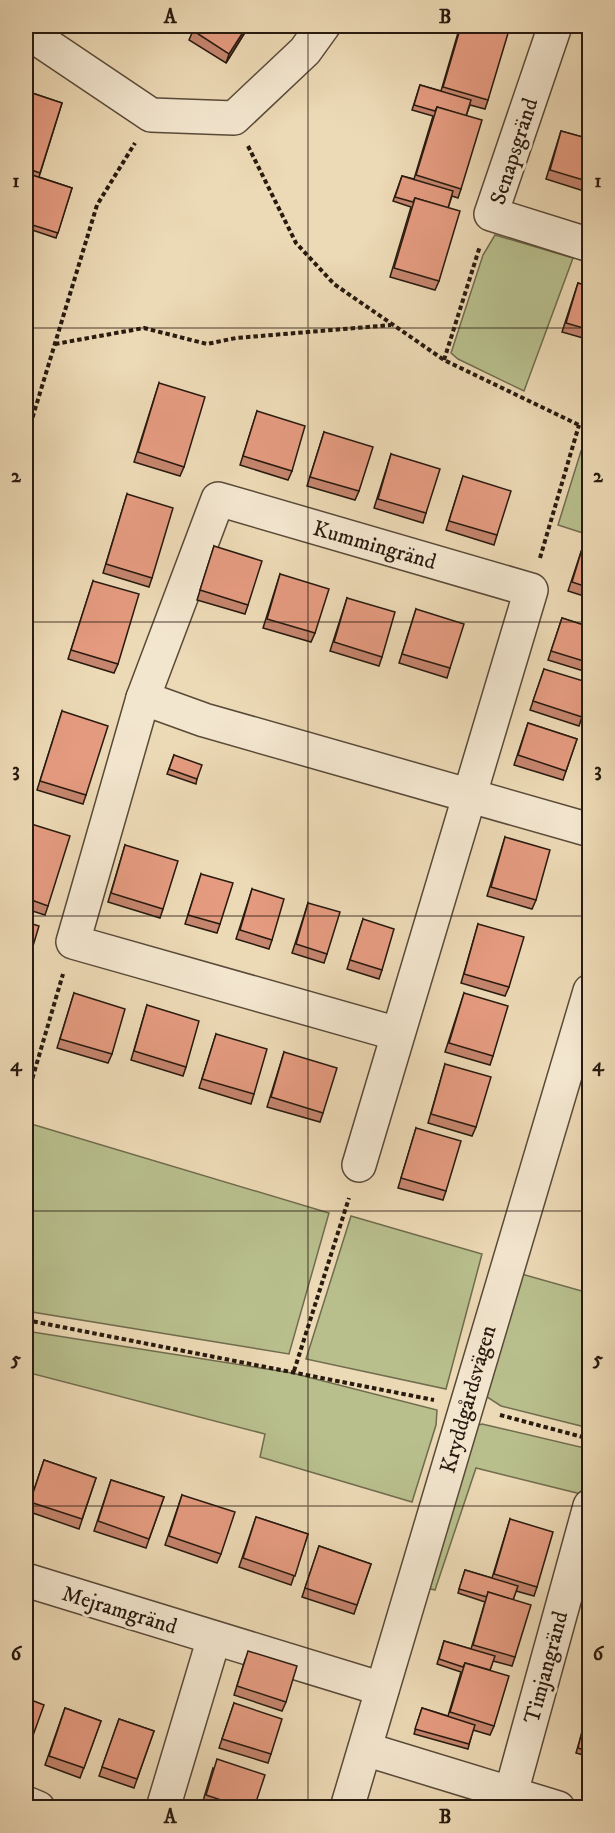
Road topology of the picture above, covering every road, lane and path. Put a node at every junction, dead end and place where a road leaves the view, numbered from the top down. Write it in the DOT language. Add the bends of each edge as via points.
graph roads {
  1 [pos="323,26"];
  2 [pos="555,26"];
  3 [pos="26,31"];
  4 [pos="151,115"];
  5 [pos="234,118"];
  6 [pos="491,213"];
  7 [pos="590,245"];
  8 [pos="393,325"];
  9 [pos="54,344"];
  10 [pos="444,360"];
  11 [pos="579,425"];
  12 [pos="590,428"];
  13 [pos="26,439"];
  14 [pos="531,590"];
  15 [pos="143,698"];
  16 [pos="470,795"];
  17 [pos="590,830"];
  18 [pos="73,942"];
  19 [pos="590,991"];
  20 [pos="398,1034"];
  21 [pos="26,1100"];
  22 [pos="359,1165"];
  23 [pos="26,1320"];
  24 [pos="294,1371"];
  25 [pos="465,1406"];
  26 [pos="590,1439"];
  27 [pos="590,1506"];
  28 [pos="26,1580"];
  29 [pos="214,1638"];
  30 [pos="382,1689"];
  31 [pos="365,1749"];
  32 [pos="511,1793"];
  33 [pos="26,1803"];
  34 [pos="38,1808"];
  35 [pos="163,1808"];
  36 [pos="347,1808"];
  37 [pos="558,1808"];
  1 -- 5 [label="street" via="305,51"];
  2 -- 6 [label="street, Senapsgränd"];
  3 -- 4 [label="street"];
  4 -- 5 [label="street"];
  4 -- 9 [label="path" via="97,205"];
  5 -- 8 [label="path" via="296,243 334,284"];
  6 -- 7 [label="street, Senapsgränd"];
  6 -- 10 [label="path"];
  8 -- 9 [label="path" via="236,338 207,344 144,328"];
  8 -- 10 [label="path"];
  9 -- 13 [label="path"];
  10 -- 11 [label="path"];
  11 -- 12 [label="path"];
  11 -- 14 [label="path"];
  14 -- 15 [label="street, Kummingränd" via="218,499"];
  14 -- 16 [label="street"];
  15 -- 16 [label="street" via="204,720"];
  15 -- 18 [label="street, Kummingränd"];
  16 -- 17 [label="street"];
  16 -- 20 [label="street"];
  18 -- 20 [label="street"];
  18 -- 21 [label="path"];
  19 -- 25 [label="street, Kryddgårdsvägen"];
  20 -- 22 [label="street"];
  22 -- 24 [label="path"];
  23 -- 24 [label="path"];
  24 -- 25 [label="path"];
  25 -- 26 [label="path"];
  25 -- 30 [label="street, Kryddgårdsvägen"];
  27 -- 32 [label="street, Timjangränd"];
  28 -- 29 [label="street, Mejramgränd"];
  29 -- 30 [label="street, Mejramgränd"];
  29 -- 35 [label="street"];
  30 -- 31 [label="street, Kryddgårdsvägen"];
  31 -- 32 [label="street"];
  31 -- 36 [label="street, Kryddgårdsvägen"];
  32 -- 37 [label="street"];
  33 -- 34 [label="street"];
}
